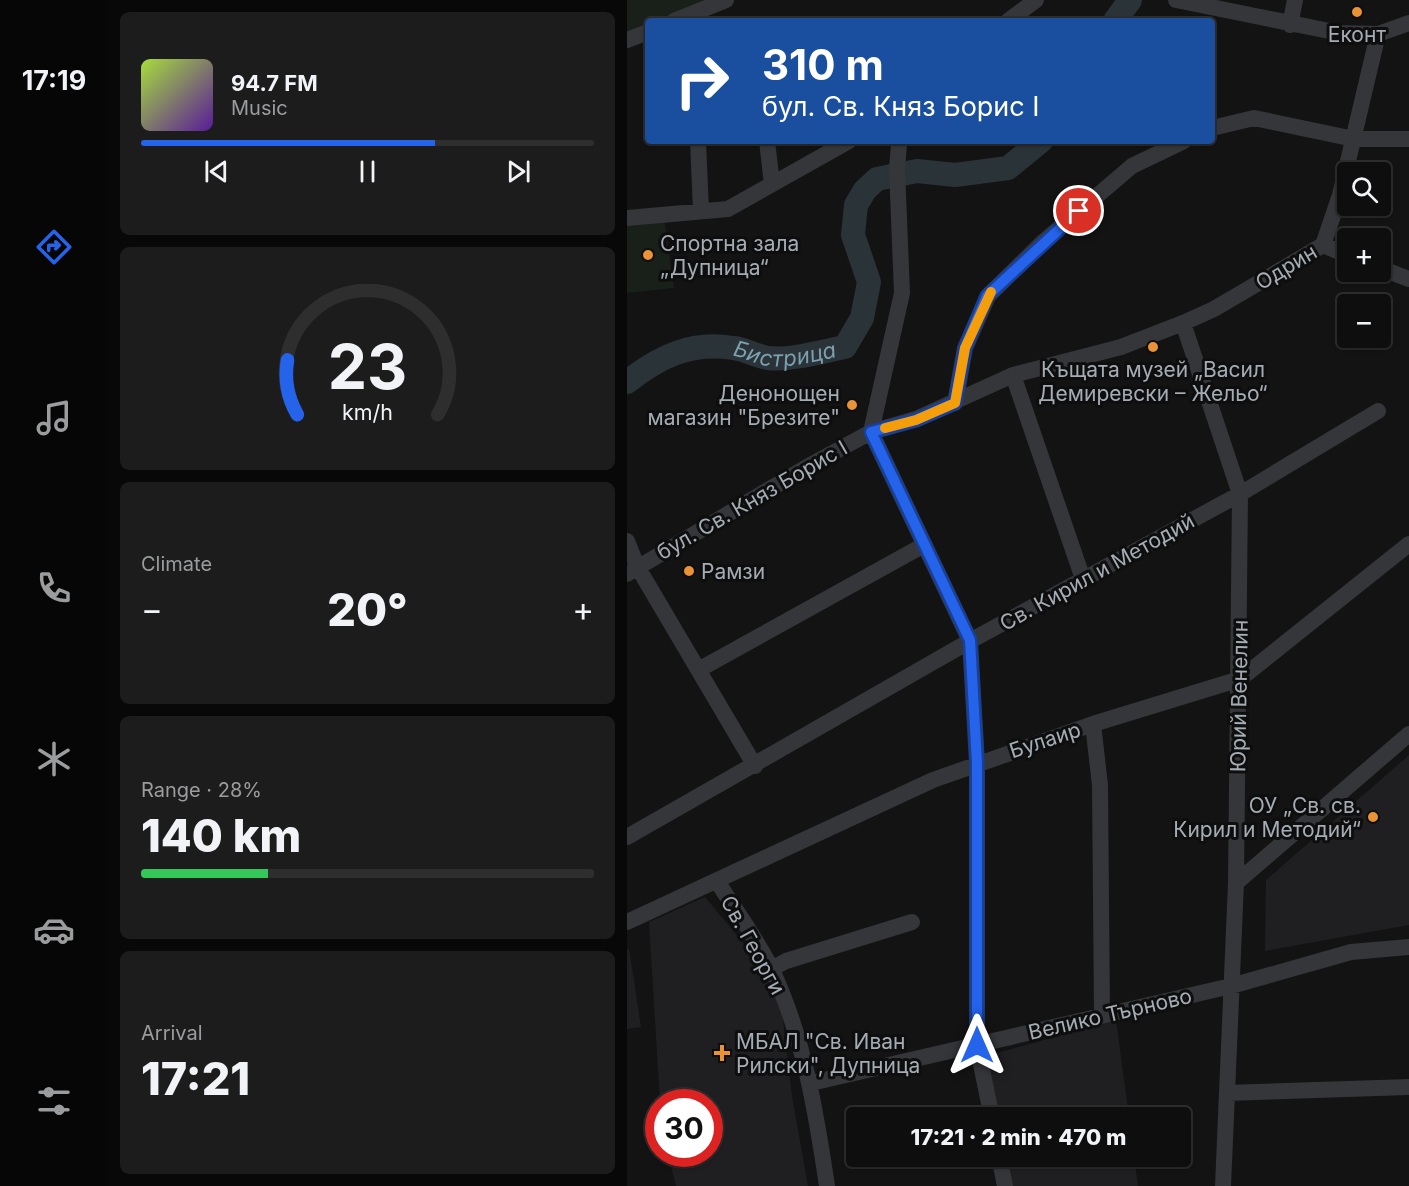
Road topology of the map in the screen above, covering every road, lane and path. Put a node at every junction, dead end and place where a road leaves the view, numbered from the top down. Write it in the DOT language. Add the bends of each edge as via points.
graph roads {
  1 [pos="726,0"];
  2 [pos="1036,0"];
  3 [pos="1176,0"];
  4 [pos="1295,0"];
  5 [pos="681,18"];
  6 [pos="1012,18"];
  7 [pos="1409,23"];
  8 [pos="1290,25"];
  9 [pos="645,33"];
  10 [pos="1378,34"];
  11 [pos="627,40"];
  12 [pos="1215,127"];
  13 [pos="1354,139"];
  14 [pos="1409,139"];
  15 [pos="698,144"];
  16 [pos="767,144"];
  17 [pos="844,144"];
  18 [pos="899,144"];
  19 [pos="1176,144"];
  20 [pos="772,184"];
  21 [pos="701,211"];
  22 [pos="627,218"];
  23 [pos="1323,245"];
  24 [pos="1337,251"];
  25 [pos="1391,272"];
  26 [pos="1409,279"];
  27 [pos="1183,323"];
  28 [pos="1013,375"];
  29 [pos="955,403"];
  30 [pos="1378,411"];
  31 [pos="871,432"];
  32 [pos="1240,494"];
  33 [pos="627,541"];
  34 [pos="1409,544"];
  35 [pos="924,545"];
  36 [pos="632,570"];
  37 [pos="1083,579"];
  38 [pos="970,640"];
  39 [pos="700,669"];
  40 [pos="1240,679"];
  41 [pos="1093,724"];
  42 [pos="1409,734"];
  43 [pos="977,763"];
  44 [pos="755,766"];
  45 [pos="627,837"];
  46 [pos="717,881"];
  47 [pos="1236,883"];
  48 [pos="627,922"];
  49 [pos="912,922"];
  50 [pos="1409,947"];
  51 [pos="771,969"];
  52 [pos="1231,986"];
  53 [pos="1102,1015"];
  54 [pos="977,1045"];
  55 [pos="811,1083"];
  56 [pos="1409,1087"];
  57 [pos="1227,1093"];
  58 [pos="989,1107"];
  59 [pos="1001,1167"];
  60 [pos="827,1186"];
  61 [pos="1005,1186"];
  62 [pos="1223,1186"];
  1 -- 5 [label="street"];
  2 -- 6 [label="street"];
  3 -- 8 [label="street"];
  4 -- 8 [label="street"];
  7 -- 10 [label="street"];
  8 -- 10 [label="street"];
  9 -- 11 [label="street"];
  10 -- 13 [label="street, Одрин"];
  12 -- 13 [label="street" via="1254,118"];
  13 -- 14 [label="street"];
  13 -- 23 [label="street, Одрин"];
  15 -- 21 [label="street"];
  16 -- 20 [label="street"];
  17 -- 20 [label="street"];
  18 -- 31 [label="street" via="902,293"];
  19 -- 29 [label="street" via="1132,166 987,296 965,348"];
  20 -- 21 [label="street" via="727,209"];
  21 -- 22 [label="street"];
  23 -- 24 [label="street"];
  23 -- 27 [label="street, Одрин"];
  25 -- 26 [label="street"];
  27 -- 28 [label="street, бул. Св. Княз Борис I" via="1121,347"];
  27 -- 32 [label="street, Юрий Венелин"];
  28 -- 29 [label="street, бул. Св. Княз Борис I"];
  28 -- 37 [label="street"];
  29 -- 31 [label="street, бул. Св. Княз Борис I" via="916,420"];
  30 -- 32 [label="street, Св. Кирил и Методий"];
  31 -- 35 [label="street"];
  31 -- 36 [label="street, бул. Св. Княз Борис I"];
  32 -- 37 [label="street, Св. Кирил и Методий"];
  32 -- 40 [label="street, Юрий Венелин"];
  33 -- 36 [label="street"];
  34 -- 40 [label="street, Булаир"];
  35 -- 38 [label="street"];
  35 -- 39 [label="street"];
  36 -- 39 [label="street"];
  37 -- 38 [label="street, Св. Кирил и Методий"];
  38 -- 43 [label="street"];
  38 -- 44 [label="street, Св. Кирил и Методий"];
  39 -- 44 [label="street"];
  40 -- 41 [label="street, Булаир"];
  40 -- 47 [label="street, Юрий Венелин"];
  41 -- 43 [label="street, Булаир"];
  41 -- 53 [label="street" via="1100,785"];
  42 -- 47 [label="street"];
  43 -- 46 [label="street, Булаир"];
  43 -- 54 [label="street"];
  44 -- 45 [label="street, Св. Кирил и Методий"];
  46 -- 48 [label="street, Булаир"];
  46 -- 51 [label="street, Св. Георги"];
  47 -- 52 [label="street, Юрий Венелин"];
  49 -- 51 [label="street"];
  50 -- 52 [label="street, Велико Търново" via="1351,952"];
  51 -- 55 [label="street, Св. Георги"];
  52 -- 53 [label="street, Велико Търново"];
  52 -- 57 [label="street, Юрий Венелин"];
  53 -- 54 [label="street, Велико Търново"];
  54 -- 55 [label="street, Велико Търново"];
  54 -- 58 [label="street"];
  55 -- 60 [label="street, Св. Георги"];
  56 -- 57 [label="street"];
  57 -- 62 [label="street, Юрий Венелин"];
  59 -- 61 [label="street"];
}
